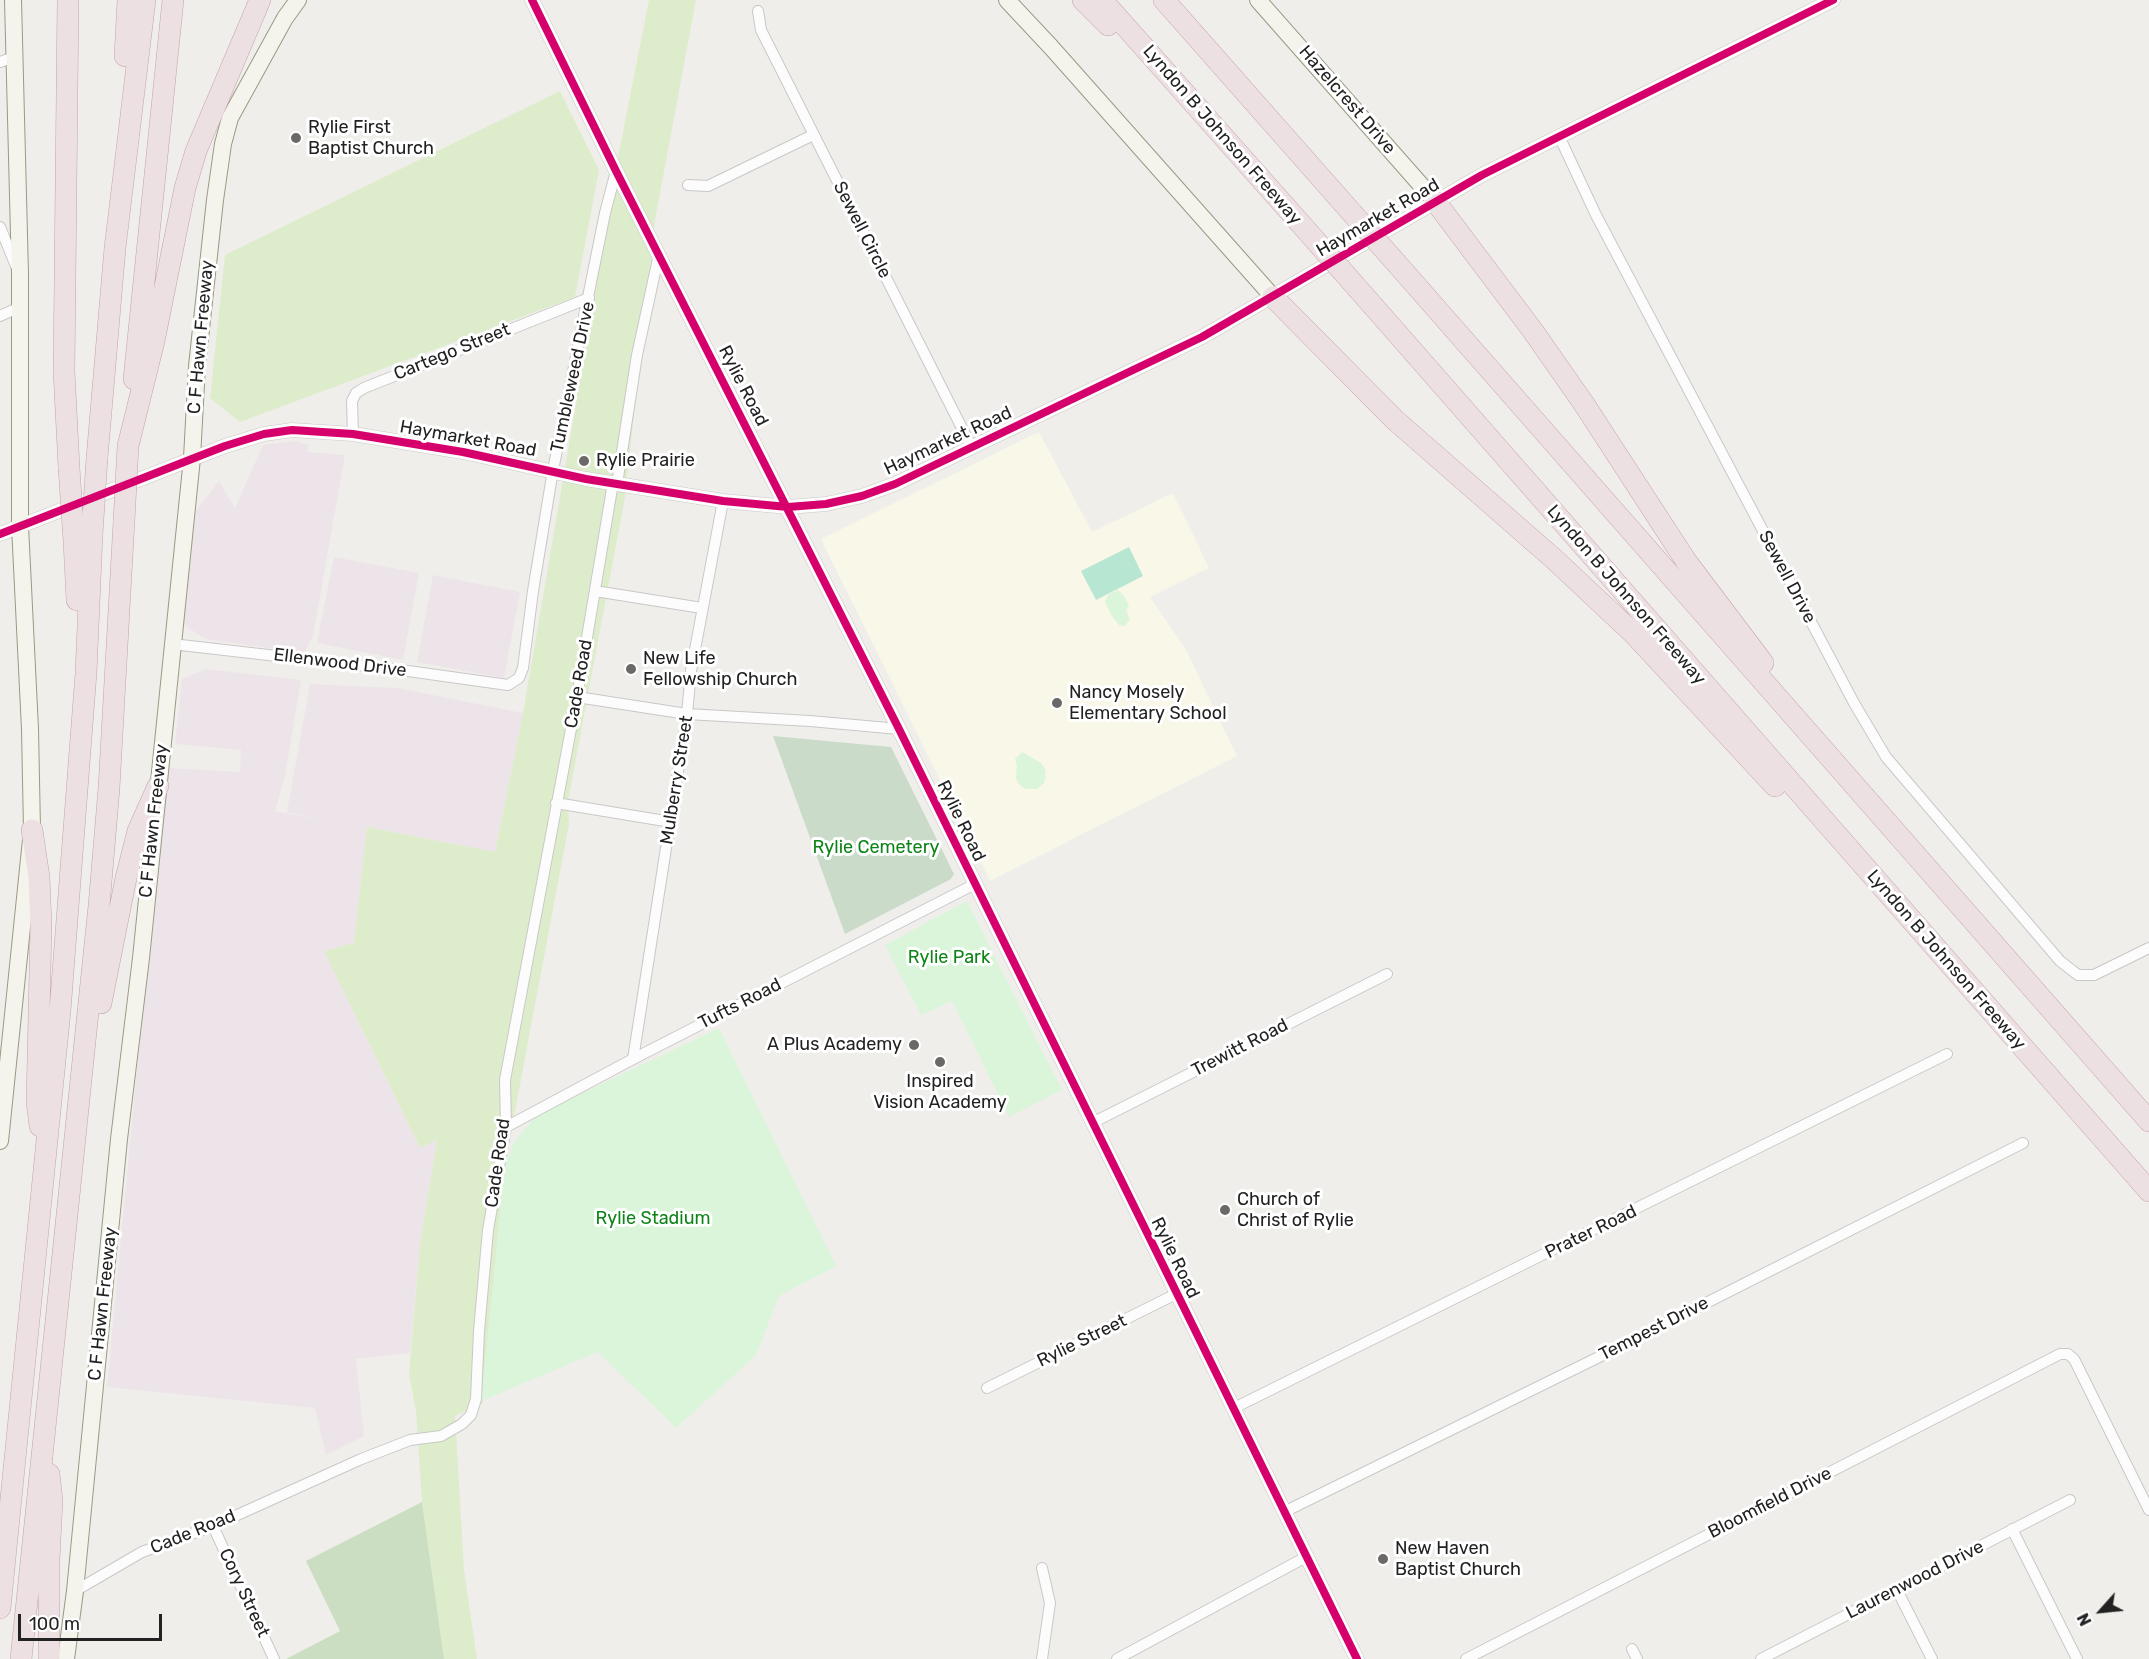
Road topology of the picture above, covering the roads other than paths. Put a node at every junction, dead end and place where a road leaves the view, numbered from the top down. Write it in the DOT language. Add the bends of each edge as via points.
graph roads {
  1 [pos="4,0"];
  2 [pos="13,0"];
  3 [pos="128,0"];
  4 [pos="145,0"];
  5 [pos="173,0"];
  6 [pos="187,0"];
  7 [pos="260,0"];
  8 [pos="298,0"];
  9 [pos="532,0"];
  10 [pos="1007,0"];
  11 [pos="1083,0"];
  12 [pos="1102,0"];
  13 [pos="1164,0"];
  14 [pos="1258,0"];
  15 [pos="1833,0"];
  16 [pos="68,10"];
  17 [pos="758,11"];
  18 [pos="13,18"];
  19 [pos="7,60"];
  20 [pos="813,135"];
  21 [pos="1559,136"];
  22 [pos="159,140"];
  23 [pos="1233,147"];
  24 [pos="616,171"];
  25 [pos="688,184"];
  26 [pos="1435,201"];
  27 [pos="0,227"];
  28 [pos="115,248"];
  29 [pos="659,255"];
  30 [pos="20,274"];
  31 [pos="1273,297"];
  32 [pos="589,298"];
  33 [pos="20,308"];
  34 [pos="0,316"];
  35 [pos="353,434"];
  36 [pos="128,446"];
  37 [pos="972,448"];
  38 [pos="192,458"];
  39 [pos="553,470"];
  40 [pos="615,483"];
  41 [pos="723,501"];
  42 [pos="788,507"];
  43 [pos="20,526"];
  44 [pos="0,534"];
  45 [pos="83,538"];
  46 [pos="595,591"];
  47 [pos="702,608"];
  48 [pos="172,644"];
  49 [pos="508,685"];
  50 [pos="577,697"];
  51 [pos="687,714"];
  52 [pos="899,729"];
  53 [pos="158,786"];
  54 [pos="1866,800"];
  55 [pos="556,803"];
  56 [pos="671,822"];
  57 [pos="32,830"];
  58 [pos="975,884"];
  59 [pos="2149,948"];
  60 [pos="1388,974"];
  61 [pos="1964,980"];
  62 [pos="84,1045"];
  63 [pos="1947,1054"];
  64 [pos="633,1059"];
  65 [pos="2149,1121"];
  66 [pos="1092,1123"];
  67 [pos="506,1127"];
  68 [pos="0,1141"];
  69 [pos="2023,1143"];
  70 [pos="45,1168"];
  71 [pos="2149,1191"];
  72 [pos="1176,1294"];
  73 [pos="987,1388"];
  74 [pos="1234,1408"];
  75 [pos="45,1434"];
  76 [pos="2070,1500"];
  77 [pos="2149,1509"];
  78 [pos="1284,1512"];
  79 [pos="213,1526"];
  80 [pos="2012,1529"];
  81 [pos="1306,1557"];
  82 [pos="1042,1568"];
  83 [pos="1897,1590"];
  84 [pos="75,1591"];
  85 [pos="0,1603"];
  86 [pos="0,1608"];
  87 [pos="1783,1654"];
  88 [pos="21,1659"];
  89 [pos="49,1659"];
  90 [pos="66,1659"];
  91 [pos="274,1659"];
  92 [pos="1042,1659"];
  93 [pos="1117,1659"];
  94 [pos="1357,1659"];
  95 [pos="1466,1659"];
  96 [pos="1761,1659"];
  97 [pos="1932,1659"];
  98 [pos="2077,1659"];
  1 -- 18 [label="main road"];
  2 -- 18 [label="main road"];
  3 -- 28 [label="highway"];
  4 -- 28 [label="highway"];
  5 -- 22 [label="highway"];
  6 -- 22 [label="highway"];
  7 -- 36 [label="highway" via="184,188 154,341"];
  8 -- 38 [label="main road, C F Hawn Freeway" via="230,118 223,144 208,246"];
  9 -- 24 [label="street, Rylie Road"];
  10 -- 31 [label="main road"];
  11 -- 23 [label="highway"];
  12 -- 23 [label="highway, Lyndon B Johnson Freeway"];
  13 -- 54 [label="highway, bridge"];
  14 -- 26 [label="main road, Hazelcrest Drive"];
  15 -- 21 [label="street, Haymarket Road"];
  16 -- 45 [label="highway, bridge" via="64,371 69,468"];
  17 -- 20 [label="street, Sewell Circle" via="761,30"];
  18 -- 19 [label="main road"];
  19 -- 30 [label="main road"];
  20 -- 25 [label="street" via="708,186"];
  20 -- 37 [label="street, Sewell Circle"];
  21 -- 26 [label="street, Haymarket Road"];
  21 -- 59 [label="street, Sewell Drive" via="1596,215 1886,757 2060,961 2078,975 2094,975"];
  22 -- 36 [label="highway"];
  23 -- 61 [label="highway, Lyndon B Johnson Freeway, bridge"];
  24 -- 29 [label="street, Rylie Road"];
  24 -- 32 [label="street, Tumbleweed Drive" via="604,213"];
  26 -- 31 [label="street, Haymarket Road"];
  26 -- 54 [label="highway" via="1584,404 1686,561"];
  27 -- 30 [label="street"];
  28 -- 45 [label="highway, bridge" via="97,458"];
  29 -- 40 [label="street, Cade Road"];
  29 -- 42 [label="street, Rylie Road"];
  30 -- 33 [label="main road"];
  31 -- 37 [label="street, Haymarket Road" via="1202,337"];
  31 -- 61 [label="highway" via="1395,420 1634,634 1795,808"];
  32 -- 35 [label="street, Cartego Street" via="364,388 352,401"];
  32 -- 39 [label="street, Tumbleweed Drive"];
  33 -- 34 [label="street"];
  33 -- 43 [label="main road"];
  35 -- 38 [label="street, Haymarket Road" via="273,432"];
  35 -- 39 [label="street, Haymarket Road"];
  36 -- 62 [label="highway, bridge" via="109,788"];
  37 -- 42 [label="street, Haymarket Road" via="862,496"];
  38 -- 43 [label="street, Haymarket Road"];
  38 -- 48 [label="main road, C F Hawn Freeway"];
  39 -- 40 [label="street, Haymarket Road"];
  39 -- 49 [label="street, Tumbleweed Drive" via="523,668 519,678"];
  40 -- 41 [label="street, Haymarket Road"];
  40 -- 46 [label="street, Cade Road"];
  41 -- 42 [label="street, Haymarket Road"];
  41 -- 47 [label="street, Mulberry Street"];
  42 -- 52 [label="street, Rylie Road"];
  43 -- 44 [label="street, Haymarket Road"];
  43 -- 57 [label="main road"];
  45 -- 70 [label="highway" via="77,592 81,734"];
  46 -- 47 [label="street"];
  46 -- 50 [label="street, Cade Road"];
  47 -- 51 [label="street, Mulberry Street"];
  48 -- 49 [label="street, Ellenwood Drive"];
  48 -- 53 [label="main road, C F Hawn Freeway"];
  50 -- 51 [label="street"];
  50 -- 55 [label="street, Cade Road"];
  51 -- 52 [label="street"];
  51 -- 56 [label="street, Mulberry Street"];
  52 -- 58 [label="street, Rylie Road"];
  53 -- 62 [label="highway" via="138,831 98,1017"];
  53 -- 84 [label="main road, C F Hawn Freeway"];
  54 -- 65 [label="highway"];
  55 -- 56 [label="street"];
  55 -- 67 [label="street, Cade Road" via="505,1080"];
  56 -- 64 [label="street, Mulberry Street"];
  57 -- 68 [label="main road"];
  57 -- 70 [label="highway" via="41,926 37,1102"];
  58 -- 64 [label="street, Tufts Road"];
  58 -- 66 [label="street, Rylie Road"];
  60 -- 66 [label="street, Trewitt Road"];
  61 -- 71 [label="highway, Lyndon B Johnson Freeway"];
  62 -- 75 [label="highway"];
  63 -- 74 [label="street, Prater Road"];
  64 -- 67 [label="street, Tufts Road"];
  66 -- 72 [label="street, Rylie Road"];
  67 -- 79 [label="street, Cade Road" via="488,1230 476,1399 471,1414 441,1436 410,1440 359,1460"];
  69 -- 78 [label="street, Tempest Drive"];
  70 -- 85 [label="highway"];
  72 -- 73 [label="street, Rylie Street"];
  72 -- 74 [label="street, Rylie Road"];
  74 -- 78 [label="street, Rylie Road"];
  75 -- 88 [label="highway"];
  75 -- 89 [label="highway" via="52,1500"];
  76 -- 80 [label="street, Laurenwood Drive"];
  77 -- 95 [label="street, Bloomfield Drive" via="2074,1359 2060,1354"];
  78 -- 81 [label="street, Rylie Road"];
  79 -- 84 [label="street, Cade Road" via="142,1552"];
  79 -- 91 [label="street, Cory Street"];
  80 -- 83 [label="street, Laurenwood Drive"];
  80 -- 98 [label="street"];
  81 -- 93 [label="street"];
  81 -- 94 [label="street, Rylie Road"];
  82 -- 92 [label="street" via="1050,1604"];
  83 -- 87 [label="street, Laurenwood Drive"];
  83 -- 97 [label="street"];
  84 -- 90 [label="main road, C F Hawn Freeway"];
  85 -- 86 [label="highway"];
  87 -- 96 [label="street, Laurenwood Drive"];
}
